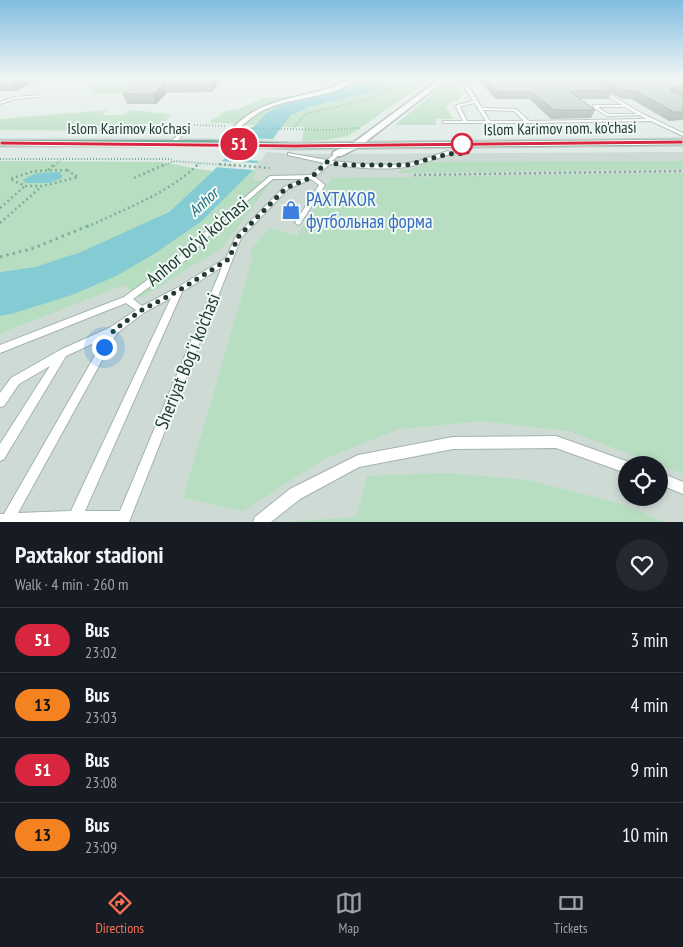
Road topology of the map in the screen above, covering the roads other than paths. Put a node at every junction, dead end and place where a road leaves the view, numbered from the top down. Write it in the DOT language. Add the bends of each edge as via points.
graph roads {
  1 [pos="281,102"];
  2 [pos="412,102"];
  3 [pos="471,102"];
  4 [pos="474,102"];
  5 [pos="620,102"];
  6 [pos="626,106"];
  7 [pos="479,109"];
  8 [pos="640,114"];
  9 [pos="651,120"];
  10 [pos="445,122"];
  11 [pos="466,122"];
  12 [pos="489,122"];
  13 [pos="528,122"];
  14 [pos="237,127"];
  15 [pos="181,134"];
  16 [pos="683,136"];
  17 [pos="683,142"];
  18 [pos="0,143"];
  19 [pos="172,143"];
  20 [pos="614,143"];
  21 [pos="352,145"];
  22 [pos="204,148"];
  23 [pos="0,150"];
  24 [pos="292,150"];
  25 [pos="626,152"];
  26 [pos="683,152"];
  27 [pos="337,154"];
  28 [pos="448,154"];
  29 [pos="327,162"];
  30 [pos="312,177"];
  31 [pos="298,222"];
  32 [pos="229,259"];
  33 [pos="178,291"];
  34 [pos="127,299"];
  35 [pos="142,310"];
  36 [pos="114,330"];
  37 [pos="0,349"];
  38 [pos="64,354"];
  39 [pos="0,402"];
  40 [pos="0,456"];
  41 [pos="618,464"];
  42 [pos="668,482"];
  43 [pos="683,488"];
  44 [pos="75,517"];
  45 [pos="123,520"];
  46 [pos="4,521"];
  47 [pos="260,522"];
  1 -- 14 [label="street" via="256,111"];
  2 -- 21 [label="street"];
  3 -- 11 [label="lane" via="459,104 458,107"];
  4 -- 7 [label="lane"];
  5 -- 6 [label="lane"];
  6 -- 8 [label="lane"];
  6 -- 8 [label="lane" via="594,106 607,115"];
  7 -- 12 [label="lane"];
  7 -- 13 [label="lane" via="515,110"];
  8 -- 9 [label="lane"];
  9 -- 13 [label="lane"];
  9 -- 16 [label="lane"];
  10 -- 11 [label="lane"];
  11 -- 12 [label="lane"];
  12 -- 13 [label="lane"];
  15 -- 19 [label="lane"];
  17 -- 20 [label="main road, Islom Karimov nom. ko'chasi"];
  18 -- 19 [label="main road, Islom Karimov ko'chasi"];
  19 -- 22 [label="main road, Islom Karimov ko'chasi"];
  20 -- 21 [label="main road, Islom Karimov nom. ko'chasi"];
  20 -- 25 [label="main road"];
  21 -- 24 [label="main road, Islom Karimov ko'chasi"];
  21 -- 27 [label="street"];
  22 -- 23 [label="main road, Islom Karimov ko'chasi"];
  22 -- 24 [label="main road, Islom Karimov ko'chasi"];
  24 -- 27 [label="main road, Islom Karimov ko'chasi"];
  24 -- 29 [label="lane"];
  25 -- 26 [label="main road, Islom Karimov nom. ko'chasi"];
  25 -- 28 [label="main road, Islom Karimov nom. ko'chasi"];
  27 -- 28 [label="main road, Islom Karimov nom. ko'chasi"];
  27 -- 29 [label="lane, Sheriyat Bog'i ko'chasi"];
  28 -- 29 [label="lane" via="407,165"];
  29 -- 30 [label="lane, Sheriyat Bog'i ko'chasi"];
  30 -- 31 [label="lane" via="322,185"];
  30 -- 32 [label="lane, Sheriyat Bog'i ko'chasi" via="286,188 238,237"];
  30 -- 34 [label="lane, Anhor bo‘yi ko‘chasi" via="272,177 183,258"];
  32 -- 33 [label="lane"];
  32 -- 45 [label="lane, Sheriyat Bog'i ko'chasi"];
  33 -- 35 [label="lane"];
  33 -- 44 [label="lane"];
  34 -- 35 [label="lane"];
  34 -- 37 [label="lane, Anhor bo‘yi ko‘chasi"];
  35 -- 36 [label="lane"];
  36 -- 38 [label="lane"];
  36 -- 46 [label="lane"];
  38 -- 39 [label="lane" via="15,381"];
  38 -- 40 [label="lane"];
  41 -- 47 [label="lane" via="556,442 453,444 358,461 295,494"];
  42 -- 43 [label="lane"];
  44 -- 45 [label="lane"];
  44 -- 46 [label="lane"];
}
